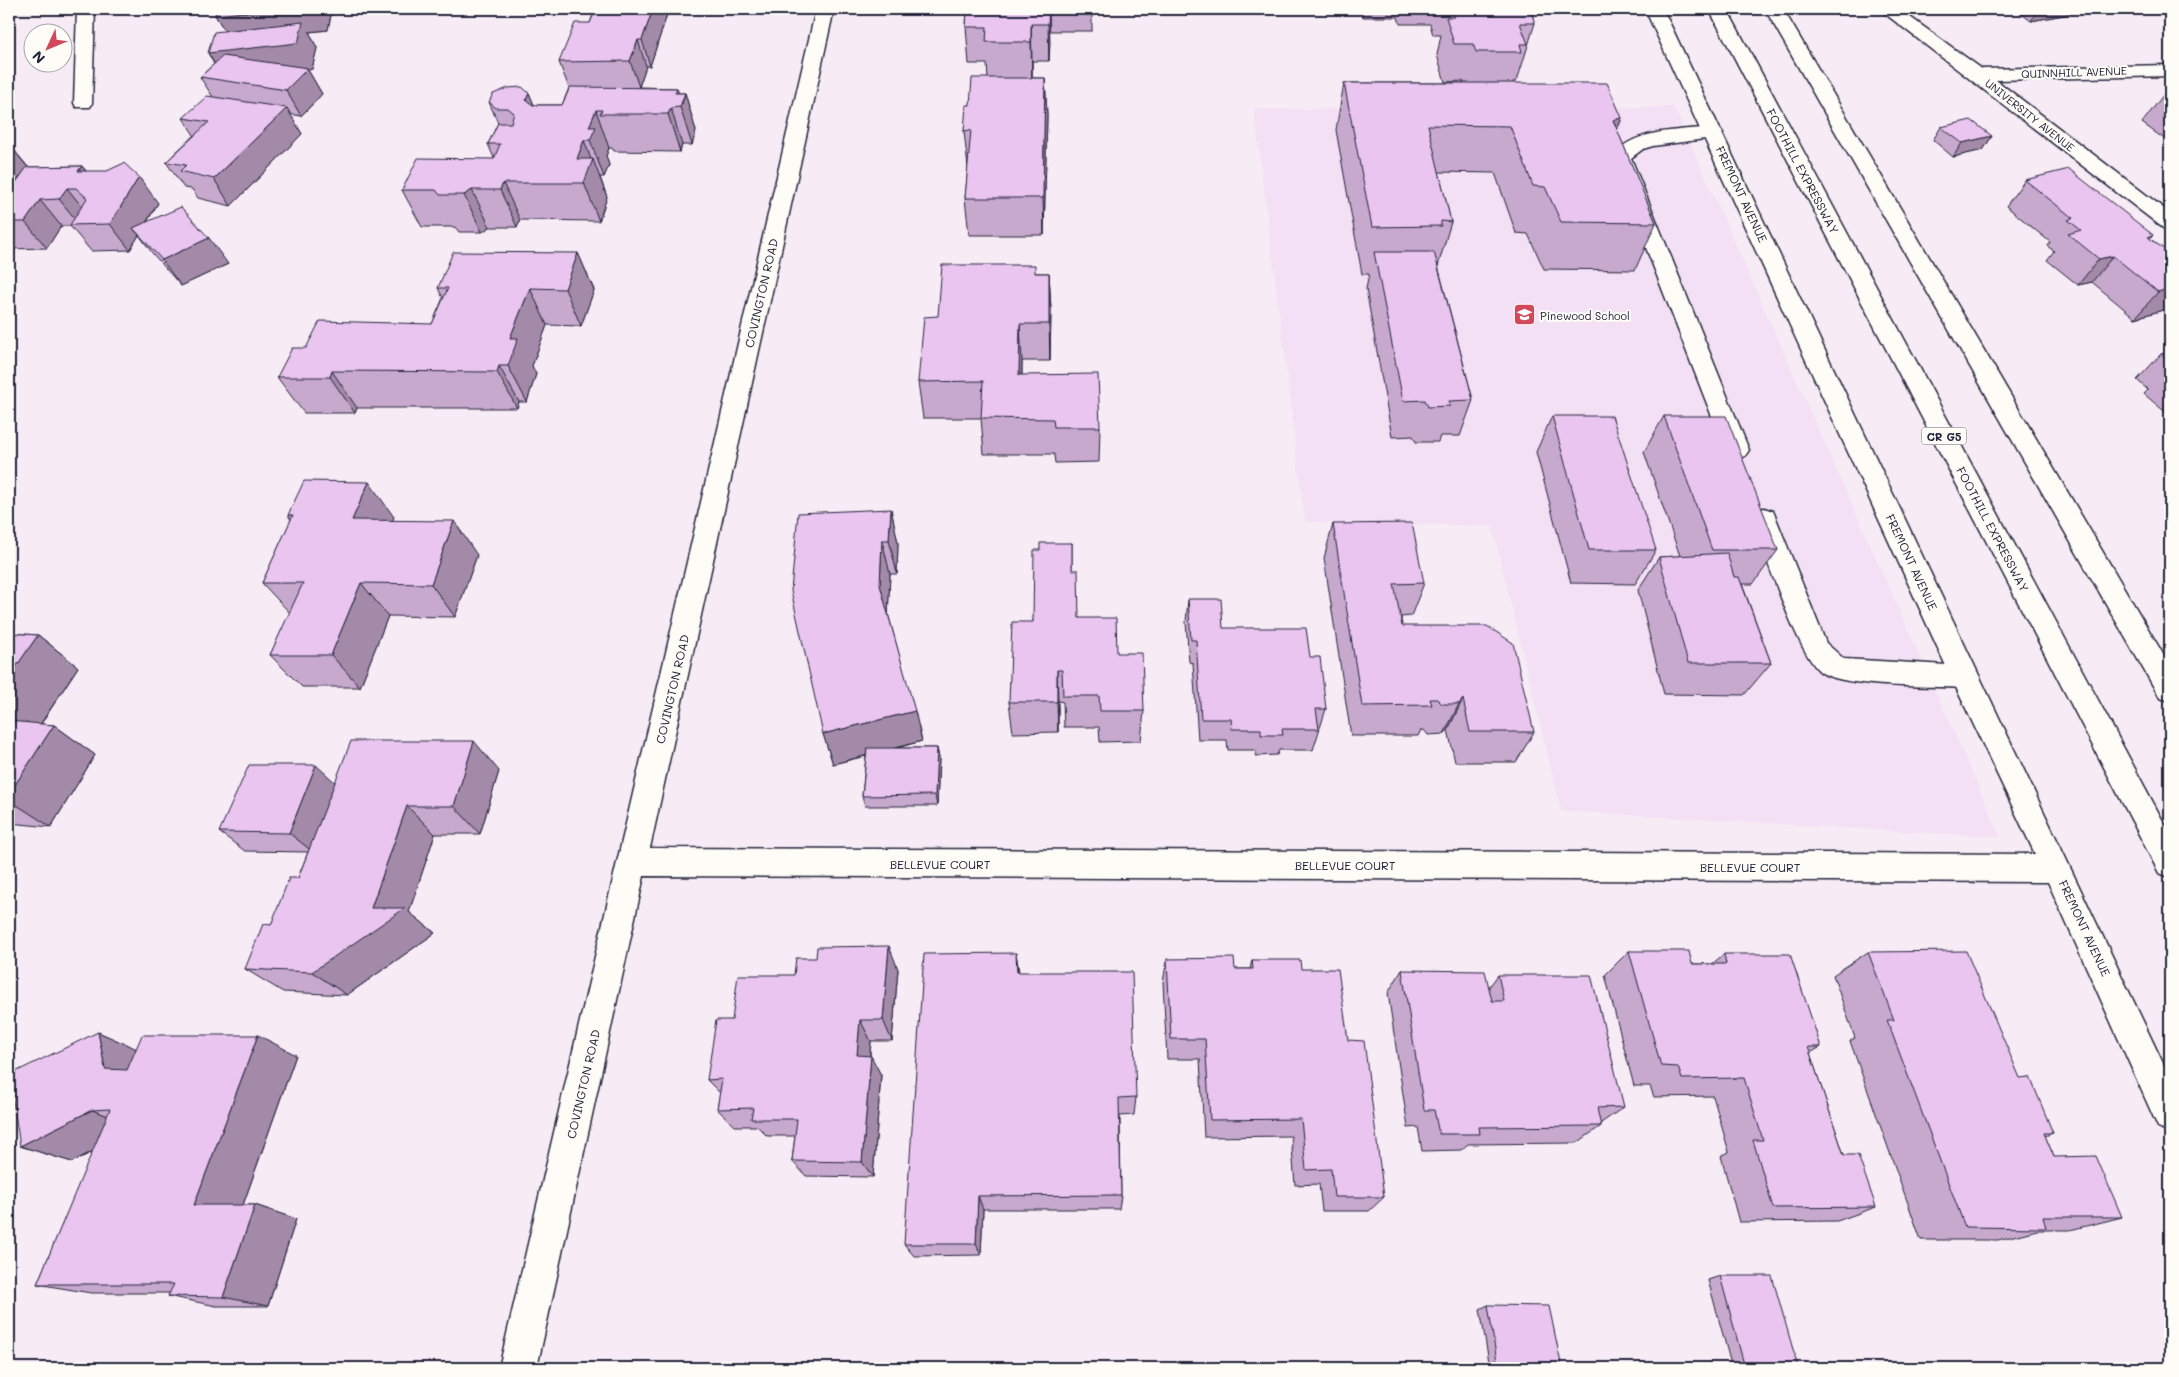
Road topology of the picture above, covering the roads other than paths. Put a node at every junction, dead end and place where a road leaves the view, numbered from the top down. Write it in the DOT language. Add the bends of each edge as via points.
graph roads {
  1 [pos="86,9"];
  2 [pos="825,9"];
  3 [pos="1654,9"];
  4 [pos="1718,9"];
  5 [pos="1774,9"];
  6 [pos="1888,9"];
  7 [pos="2170,70"];
  8 [pos="1978,75"];
  9 [pos="83,103"];
  10 [pos="1713,133"];
  11 [pos="2170,223"];
  12 [pos="1744,468"];
  13 [pos="1755,495"];
  14 [pos="1965,677"];
  15 [pos="2170,690"];
  16 [pos="633,862"];
  17 [pos="2170,863"];
  18 [pos="2057,868"];
  19 [pos="2170,1115"];
  20 [pos="518,1368"];
  1 -- 9 [label="main road"];
  2 -- 16 [label="main road, COVINGTON ROAD"];
  3 -- 10 [label="main road, FREMONT AVENUE"];
  4 -- 17 [label="main road, FOOTHILL EXPRESSWAY / CR G5"];
  5 -- 15 [label="main road"];
  6 -- 8 [label="main road, UNIVERSITY AVENUE"];
  7 -- 8 [label="main road, QUINNHILL AVENUE"];
  8 -- 11 [label="main road, UNIVERSITY AVENUE"];
  10 -- 12 [label="main road" via="1642,142 1624,152 1621,158"];
  10 -- 14 [label="main road, FREMONT AVENUE"];
  13 -- 14 [label="main road" via="1815,648 1823,660 1844,670"];
  14 -- 18 [label="main road, FREMONT AVENUE"];
  16 -- 18 [label="main road, BELLEVUE COURT"];
  16 -- 20 [label="main road, COVINGTON ROAD"];
  18 -- 19 [label="main road, FREMONT AVENUE"];
}
